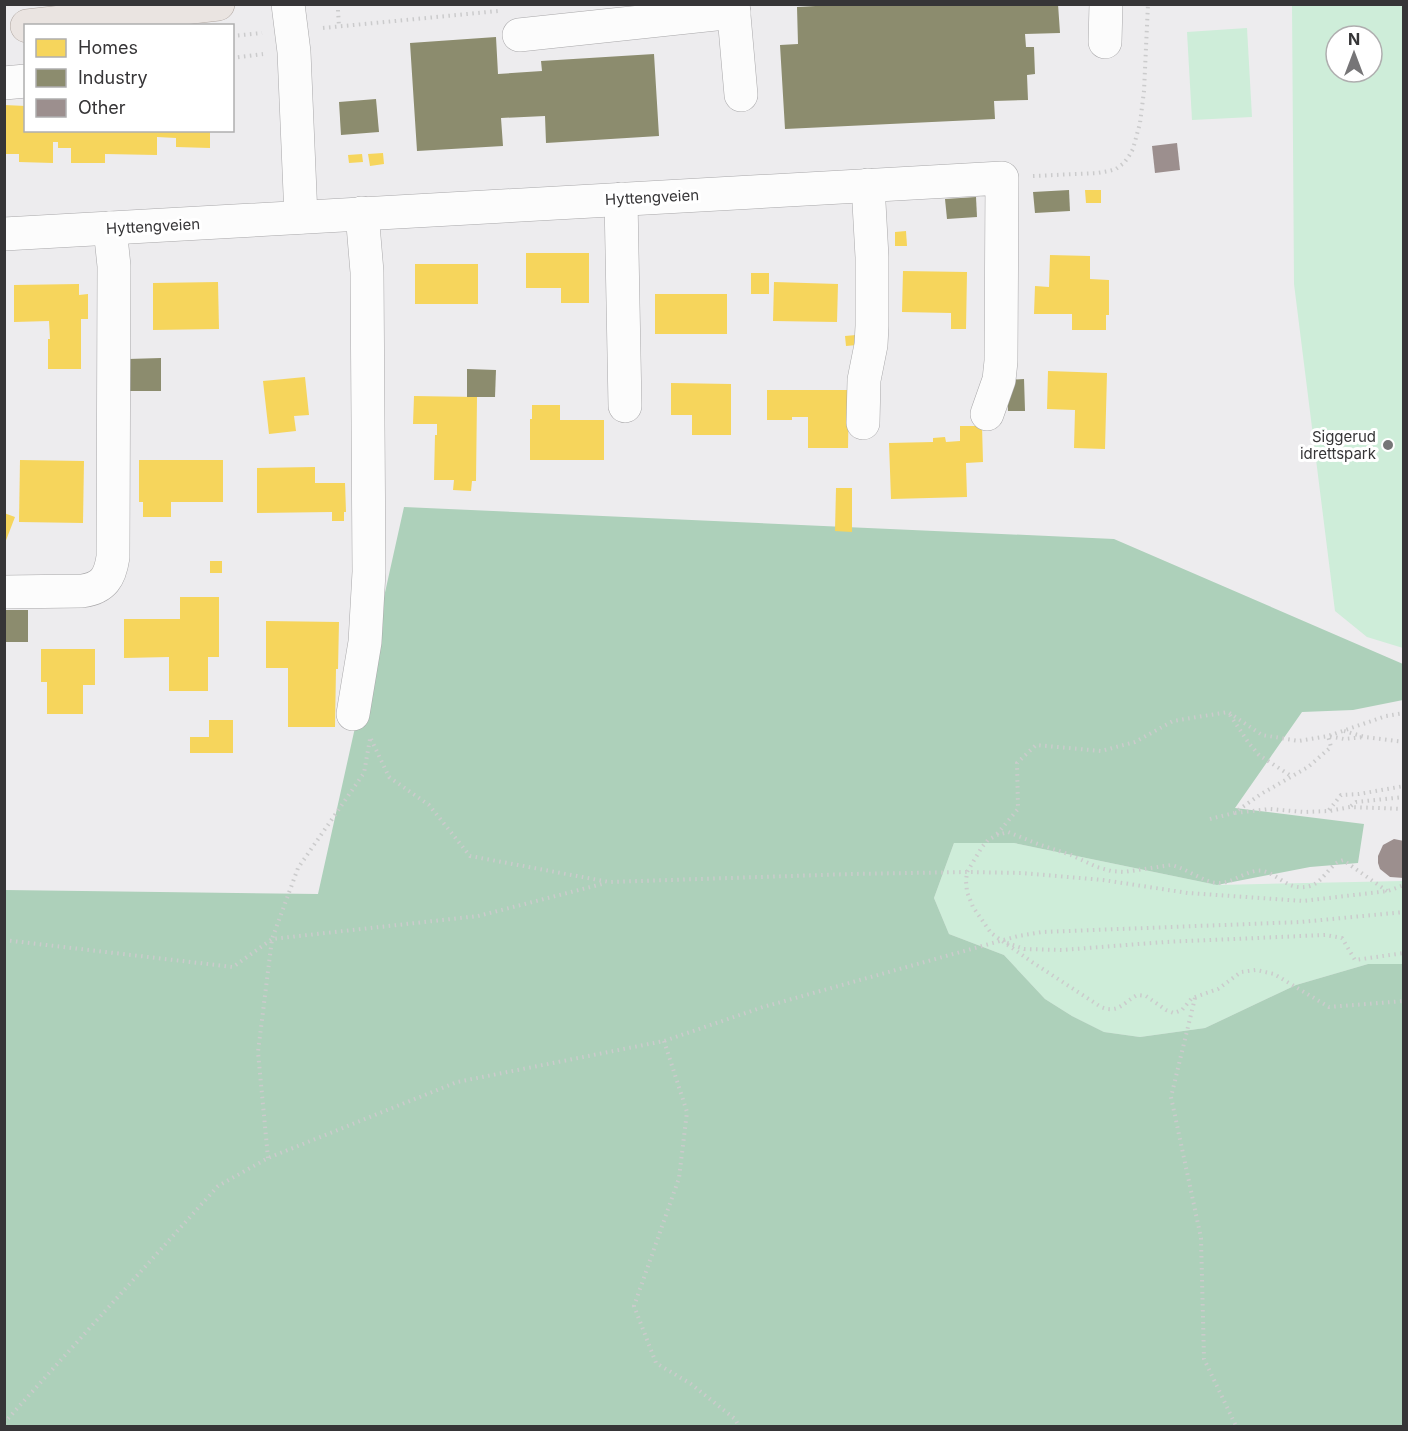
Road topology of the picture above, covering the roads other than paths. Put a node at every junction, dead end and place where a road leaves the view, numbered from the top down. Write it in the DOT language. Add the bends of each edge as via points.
graph roads {
  1 [pos="218,4"];
  2 [pos="1106,4"];
  3 [pos="733,8"];
  4 [pos="290,17"];
  5 [pos="35,20"];
  6 [pos="511,23"];
  7 [pos="4,28"];
  8 [pos="1105,42"];
  9 [pos="24,81"];
  10 [pos="4,83"];
  11 [pos="741,95"];
  12 [pos="868,185"];
  13 [pos="621,199"];
  14 [pos="362,213"];
  15 [pos="302,217"];
  16 [pos="110,228"];
  17 [pos="4,234"];
  18 [pos="626,406"];
  19 [pos="987,414"];
  20 [pos="863,423"];
  21 [pos="4,592"];
  22 [pos="353,714"];
  1 -- 5 [label="main road"];
  2 -- 8 [label="street"];
  3 -- 6 [label="street"];
  3 -- 11 [label="street"];
  4 -- 15 [label="street"];
  5 -- 7 [label="main road"];
  9 -- 10 [label="street"];
  12 -- 13 [label="street, Hyttengveien"];
  12 -- 19 [label="street, Hyttengveien" via="1002,178 1001,361"];
  12 -- 20 [label="street" via="873,326 864,380"];
  13 -- 14 [label="street, Hyttengveien"];
  13 -- 18 [label="street"];
  14 -- 15 [label="street, Hyttengveien"];
  14 -- 22 [label="street" via="367,272 369,573 365,642"];
  15 -- 16 [label="street, Hyttengveien"];
  16 -- 17 [label="street, Hyttengveien"];
  16 -- 21 [label="street" via="114,290 112,567 106,579 93,590"];
}
